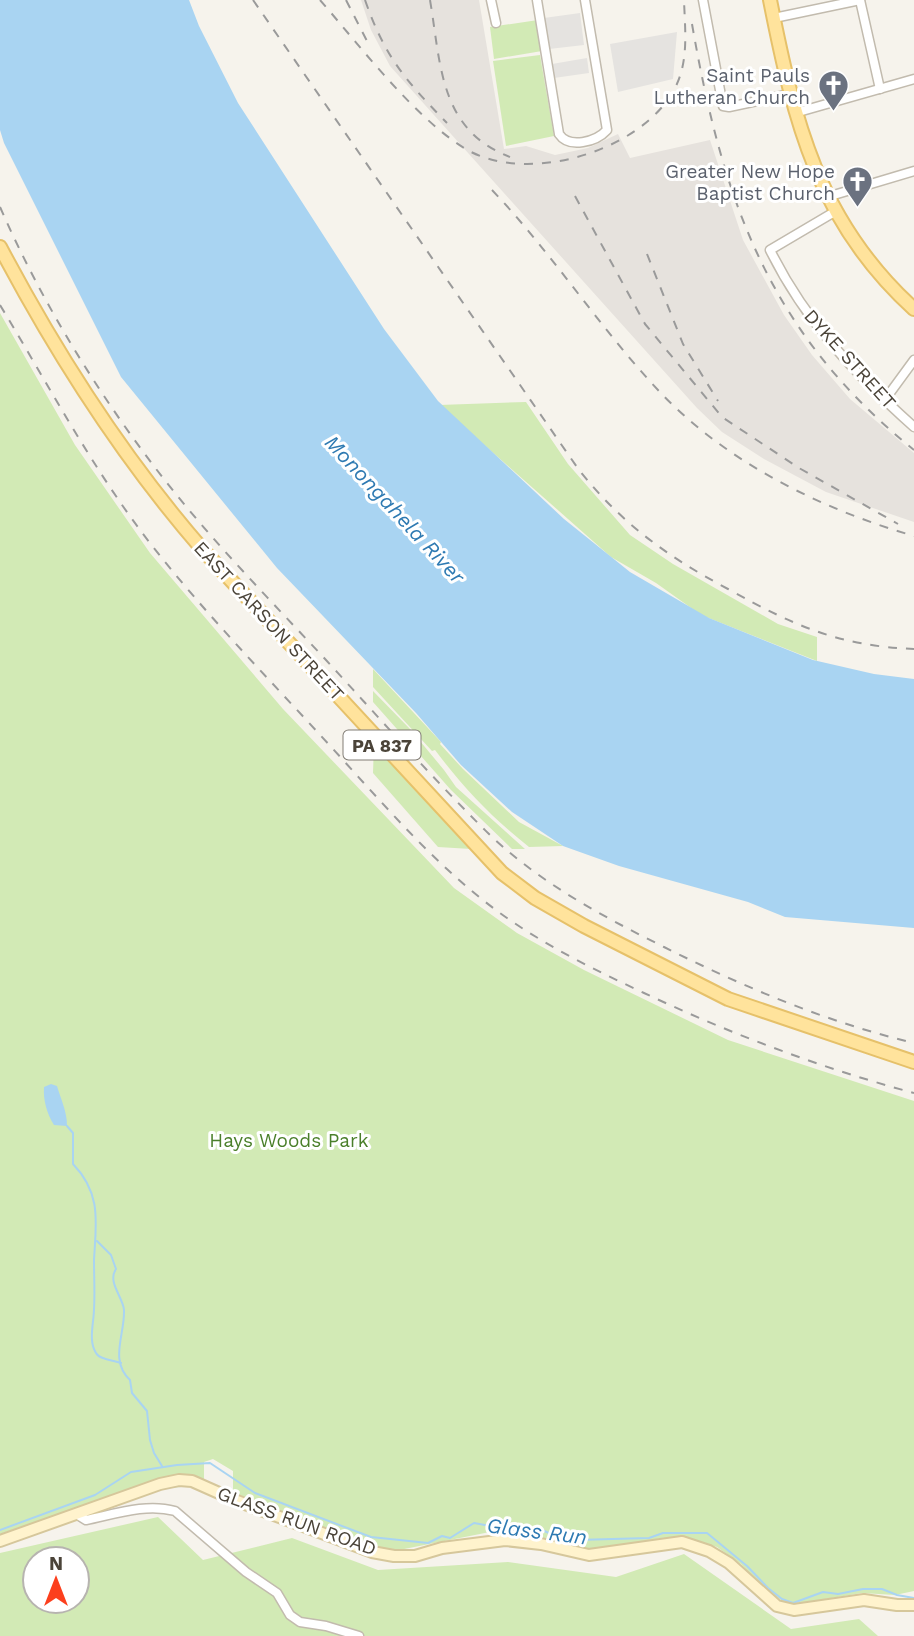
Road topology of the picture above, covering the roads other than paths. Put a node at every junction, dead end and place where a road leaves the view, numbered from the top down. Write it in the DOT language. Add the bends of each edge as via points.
graph roads {
  1 [pos="491,0"];
  2 [pos="537,0"];
  3 [pos="585,0"];
  4 [pos="703,0"];
  5 [pos="770,0"];
  6 [pos="860,0"];
  7 [pos="774,18"];
  8 [pos="496,23"];
  9 [pos="914,79"];
  10 [pos="880,89"];
  11 [pos="790,94"];
  12 [pos="794,113"];
  13 [pos="914,172"];
  14 [pos="827,197"];
  15 [pos="836,211"];
  16 [pos="0,247"];
  17 [pos="914,309"];
  18 [pos="914,360"];
  19 [pos="884,401"];
  20 [pos="914,427"];
  21 [pos="914,1062"];
  22 [pos="78,1514"];
  23 [pos="0,1541"];
  24 [pos="914,1605"];
  25 [pos="359,1636"];
  1 -- 8 [label="street"];
  2 -- 3 [label="street" via="559,134 572,143 596,138 607,130"];
  4 -- 11 [label="street" via="723,106"];
  5 -- 7 [label="main road"];
  6 -- 7 [label="street"];
  6 -- 10 [label="street"];
  7 -- 11 [label="main road"];
  9 -- 10 [label="street"];
  10 -- 12 [label="street"];
  11 -- 12 [label="main road"];
  12 -- 14 [label="main road"];
  13 -- 14 [label="street"];
  14 -- 15 [label="main road"];
  15 -- 17 [label="main road" via="870,261"];
  15 -- 19 [label="street, DYKE STREET" via="770,250 810,319"];
  16 -- 21 [label="main road, EAST CARSON STREET / PA 837" via="71,372 158,497 502,873 574,920 728,999"];
  18 -- 19 [label="street"];
  19 -- 20 [label="street, DYKE STREET"];
  22 -- 23 [label="main road, GLASS RUN ROAD"];
  22 -- 24 [label="main road, GLASS RUN ROAD" via="160,1484 192,1481 372,1552 394,1556 505,1540 589,1555 682,1542 729,1563 776,1606 807,1609 864,1600"];
  22 -- 25 [label="street" via="86,1520 144,1508 175,1511 246,1572 277,1592 290,1615 300,1622"];
}
